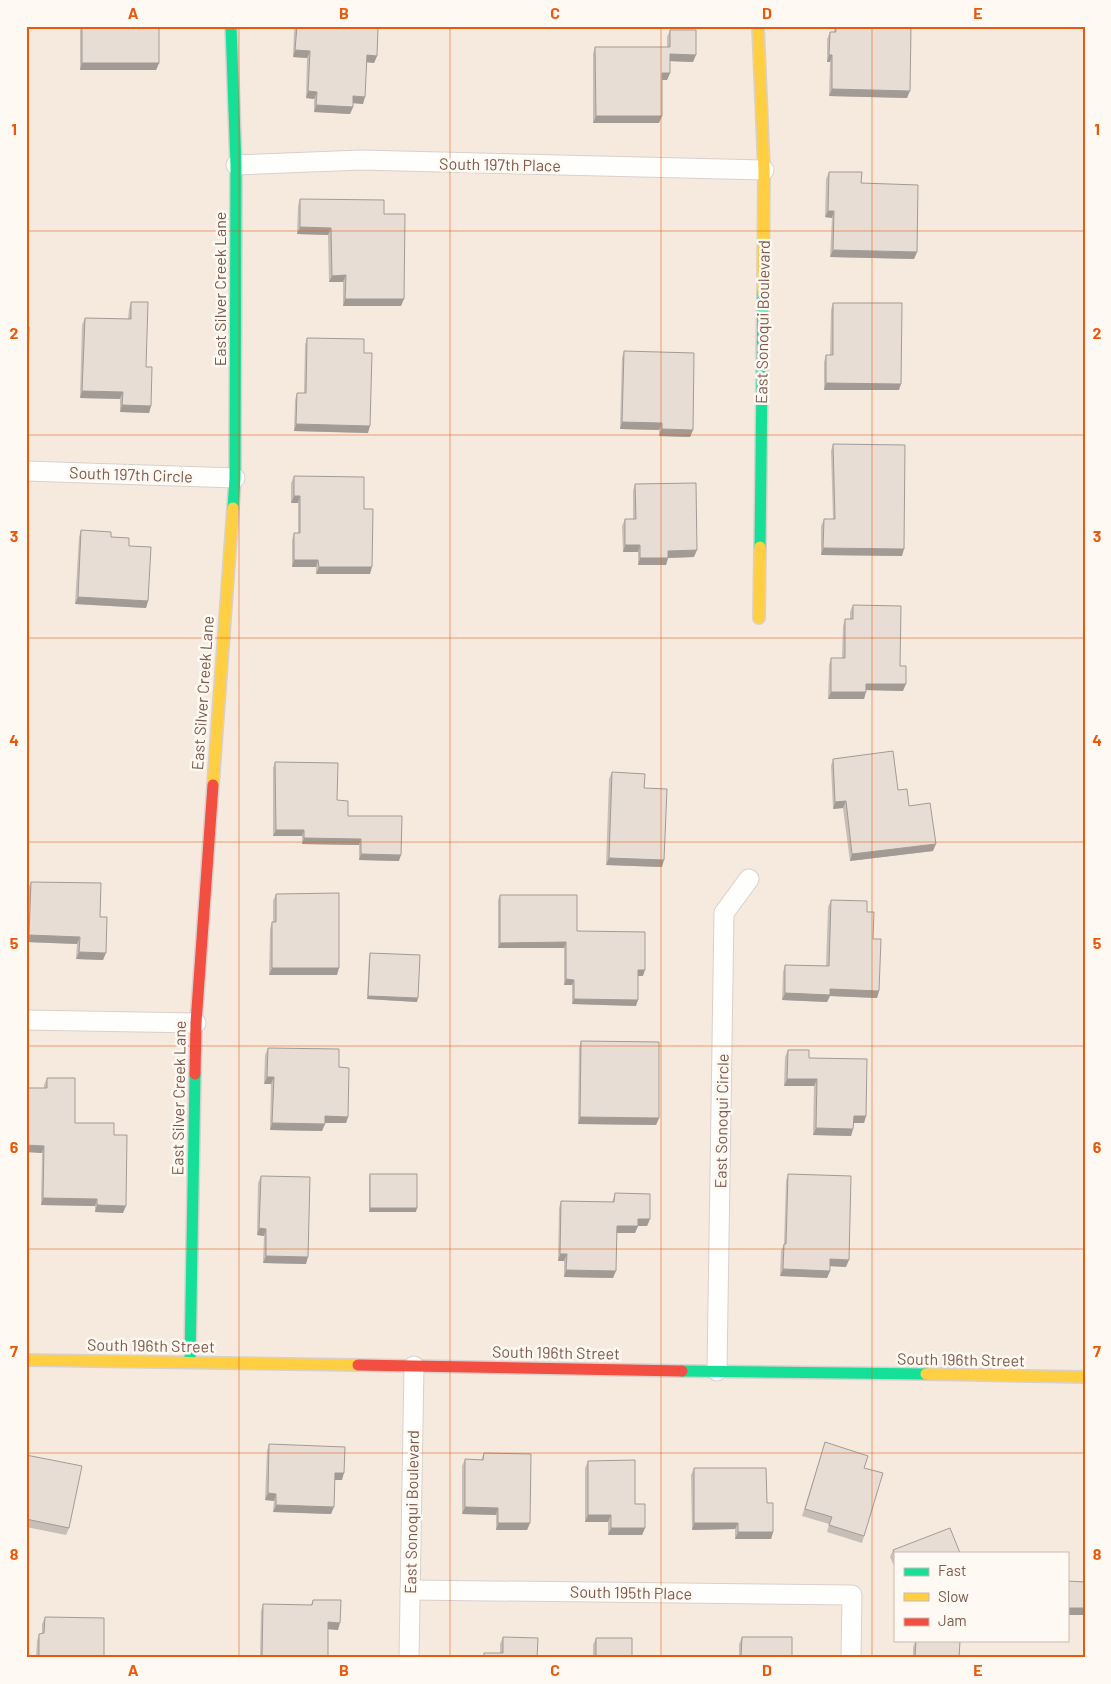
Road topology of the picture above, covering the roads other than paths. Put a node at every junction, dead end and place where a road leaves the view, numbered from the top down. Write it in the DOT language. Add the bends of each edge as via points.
graph roads {
  1 [pos="231,26"];
  2 [pos="758,26"];
  3 [pos="236,165"];
  4 [pos="764,170"];
  5 [pos="26,471"];
  6 [pos="235,478"];
  7 [pos="759,618"];
  8 [pos="749,879"];
  9 [pos="26,1020"];
  10 [pos="196,1023"];
  11 [pos="26,1360"];
  12 [pos="190,1361"];
  13 [pos="414,1366"];
  14 [pos="717,1372"];
  15 [pos="1085,1377"];
  16 [pos="410,1590"];
  17 [pos="409,1658"];
  18 [pos="851,1658"];
  1 -- 3 [label="street, East Silver Creek Lane"];
  2 -- 4 [label="street, East Sonoqui Boulevard"];
  3 -- 4 [label="street, South 197th Place" via="361,160"];
  3 -- 6 [label="street, East Silver Creek Lane"];
  4 -- 7 [label="street, East Sonoqui Boulevard"];
  5 -- 6 [label="street, South 197th Circle"];
  6 -- 10 [label="street, East Silver Creek Lane"];
  8 -- 14 [label="street, East Sonoqui Circle" via="724,913"];
  9 -- 10 [label="street"];
  10 -- 12 [label="street, East Silver Creek Lane"];
  11 -- 12 [label="street, South 196th Street"];
  12 -- 13 [label="street, South 196th Street"];
  13 -- 14 [label="street, South 196th Street"];
  13 -- 16 [label="street, East Sonoqui Boulevard"];
  14 -- 15 [label="street, South 196th Street"];
  16 -- 17 [label="street, East Sonoqui Boulevard"];
  16 -- 18 [label="street, South 195th Place" via="852,1595"];
}
